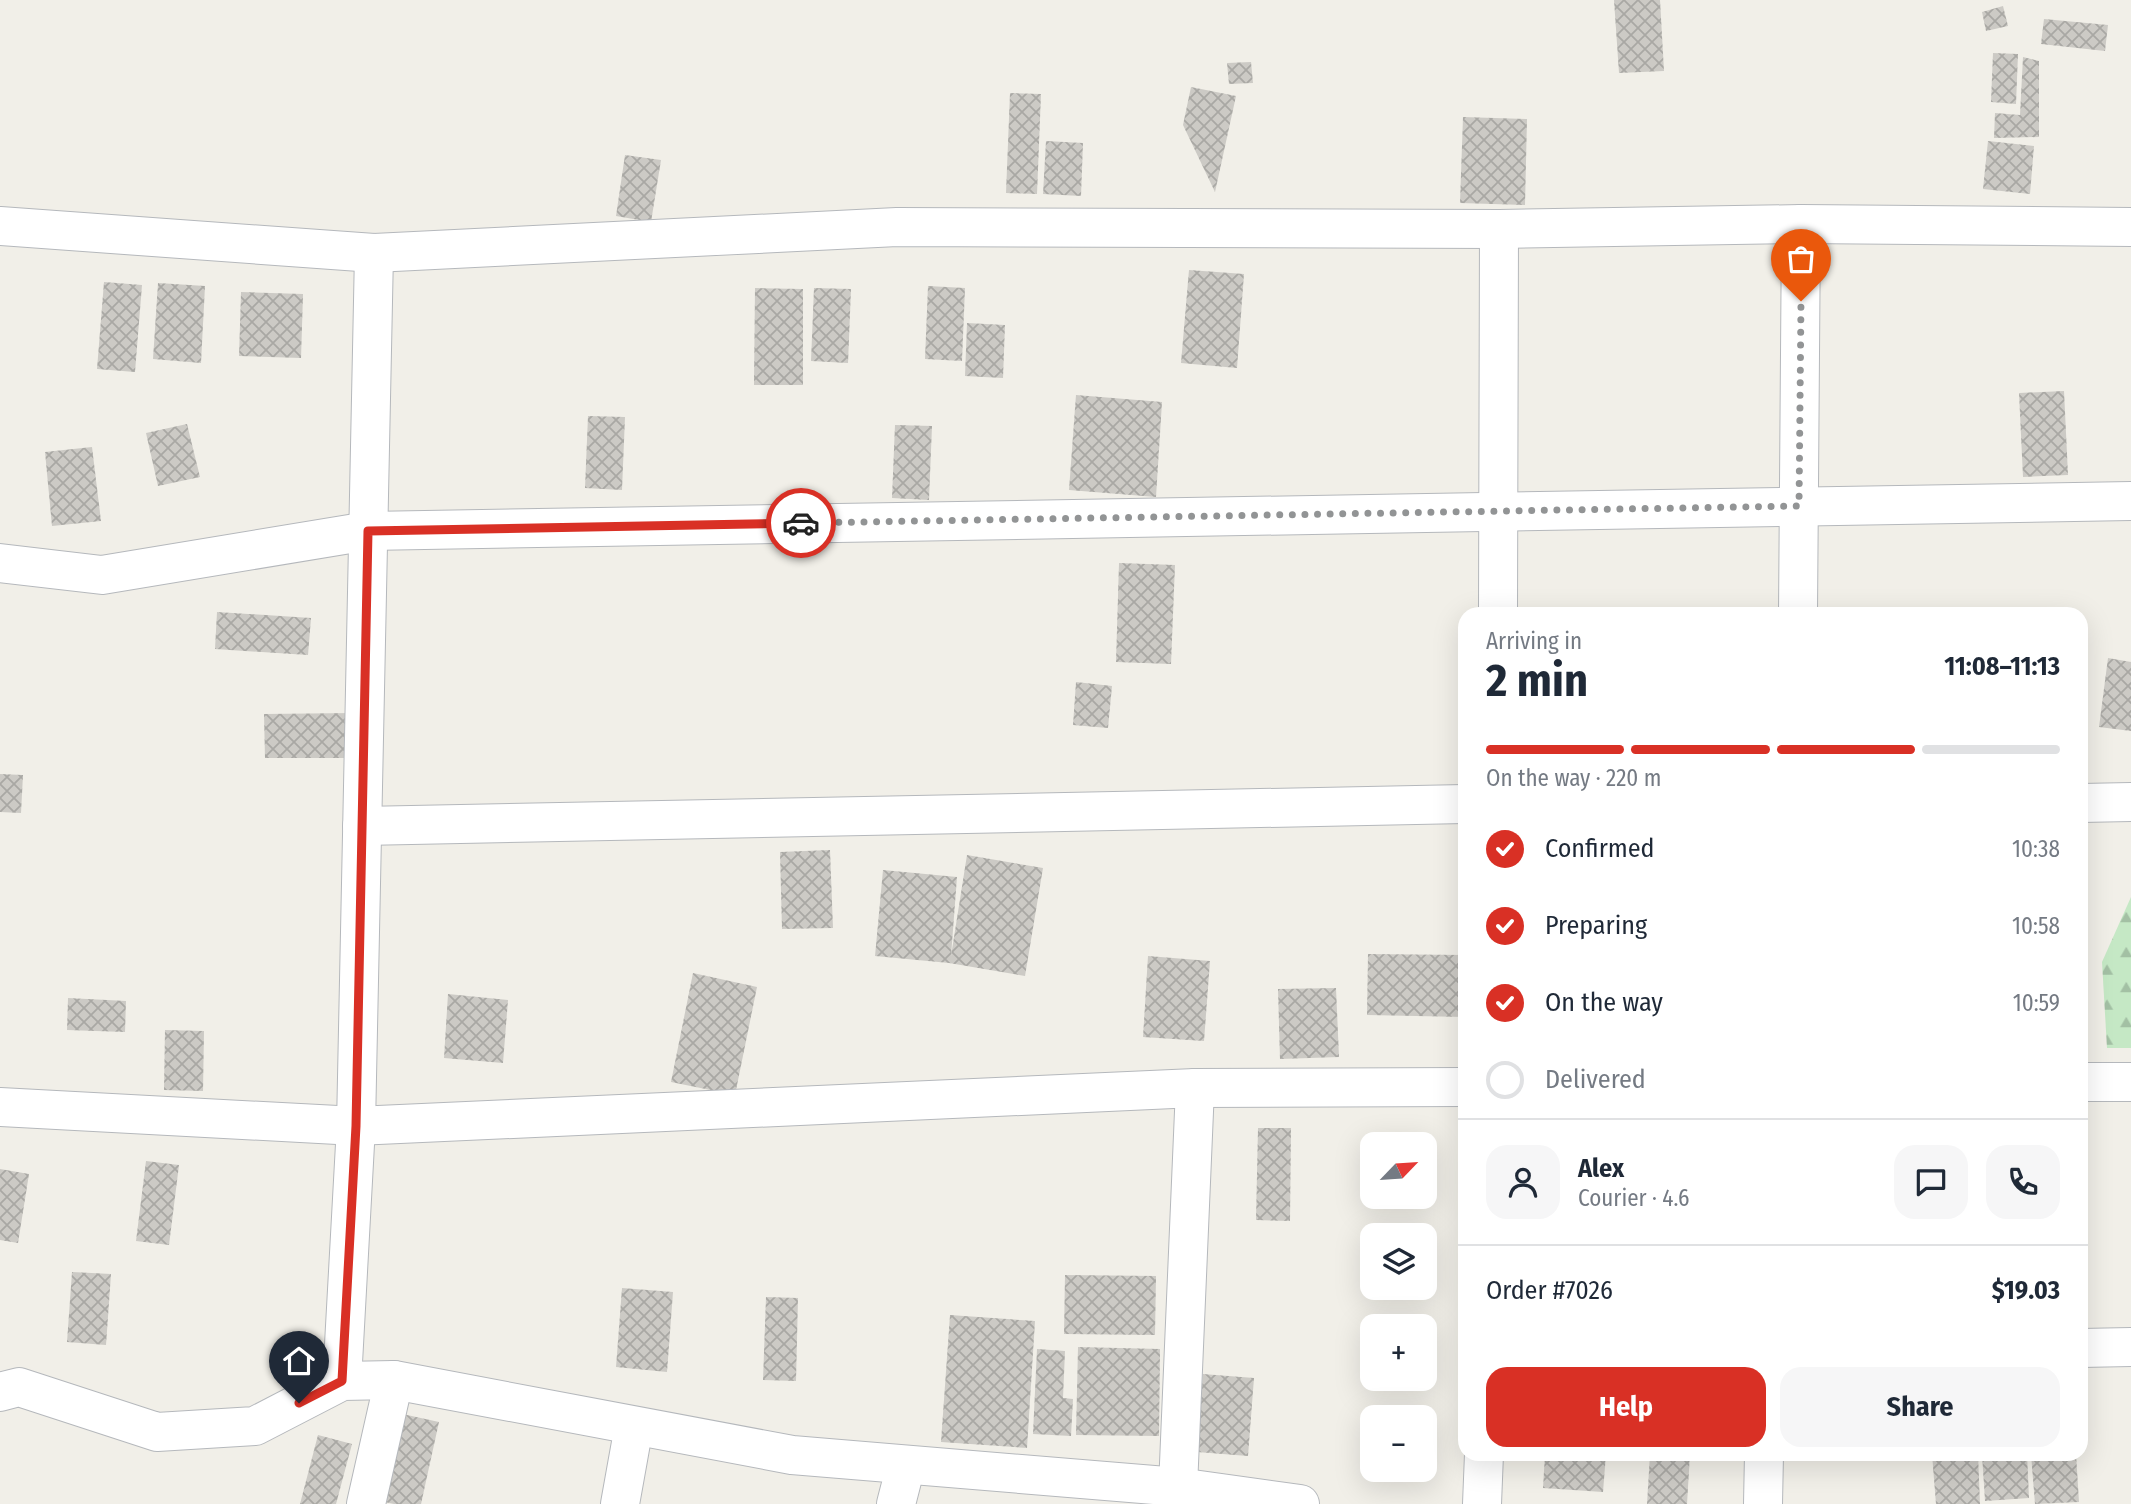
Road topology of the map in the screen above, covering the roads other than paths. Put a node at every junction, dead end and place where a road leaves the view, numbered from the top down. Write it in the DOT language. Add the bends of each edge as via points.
graph roads {
  1 [pos="1801,224"];
  2 [pos="0,226"];
  3 [pos="2131,227"];
  4 [pos="1499,229"];
  5 [pos="374,253"];
  6 [pos="2131,501"];
  7 [pos="1799,506"];
  8 [pos="1500,511"];
  9 [pos="368,531"];
  10 [pos="0,563"];
  11 [pos="1499,607"];
  12 [pos="1798,607"];
  13 [pos="2131,802"];
  14 [pos="2088,803"];
  15 [pos="1458,804"];
  16 [pos="362,826"];
  17 [pos="2088,1082"];
  18 [pos="2131,1082"];
  19 [pos="1458,1087"];
  20 [pos="1195,1088"];
  21 [pos="0,1107"];
  22 [pos="356,1126"];
  23 [pos="2131,1347"];
  24 [pos="2088,1348"];
  25 [pos="394,1380"];
  26 [pos="342,1381"];
  27 [pos="0,1392"];
  28 [pos="634,1426"];
  29 [pos="1484,1461"];
  30 [pos="1764,1461"];
  31 [pos="906,1465"];
  32 [pos="1176,1495"];
  33 [pos="366,1504"];
  34 [pos="620,1504"];
  35 [pos="896,1504"];
  36 [pos="1300,1504"];
  37 [pos="1482,1504"];
  38 [pos="1763,1504"];
  1 -- 3 [label="street"];
  1 -- 4 [label="street"];
  1 -- 7 [label="street"];
  2 -- 5 [label="street"];
  4 -- 5 [label="street" via="897,227"];
  4 -- 8 [label="street"];
  5 -- 9 [label="street"];
  6 -- 7 [label="street"];
  7 -- 8 [label="street"];
  7 -- 12 [label="street"];
  8 -- 9 [label="street"];
  8 -- 11 [label="street"];
  9 -- 10 [label="street" via="102,575"];
  9 -- 16 [label="street"];
  13 -- 14 [label="street"];
  15 -- 16 [label="street"];
  16 -- 22 [label="street"];
  17 -- 18 [label="street"];
  19 -- 20 [label="street"];
  20 -- 22 [label="street"];
  20 -- 32 [label="street"];
  21 -- 22 [label="street"];
  22 -- 26 [label="street"];
  23 -- 24 [label="street"];
  25 -- 26 [label="street"];
  25 -- 28 [label="street"];
  25 -- 33 [label="street"];
  26 -- 27 [label="street" via="255,1426 157,1432 19,1387"];
  28 -- 31 [label="street" via="792,1455"];
  28 -- 34 [label="street"];
  29 -- 37 [label="street"];
  30 -- 38 [label="street"];
  31 -- 32 [label="street"];
  31 -- 35 [label="street"];
  32 -- 36 [label="street"];
}
